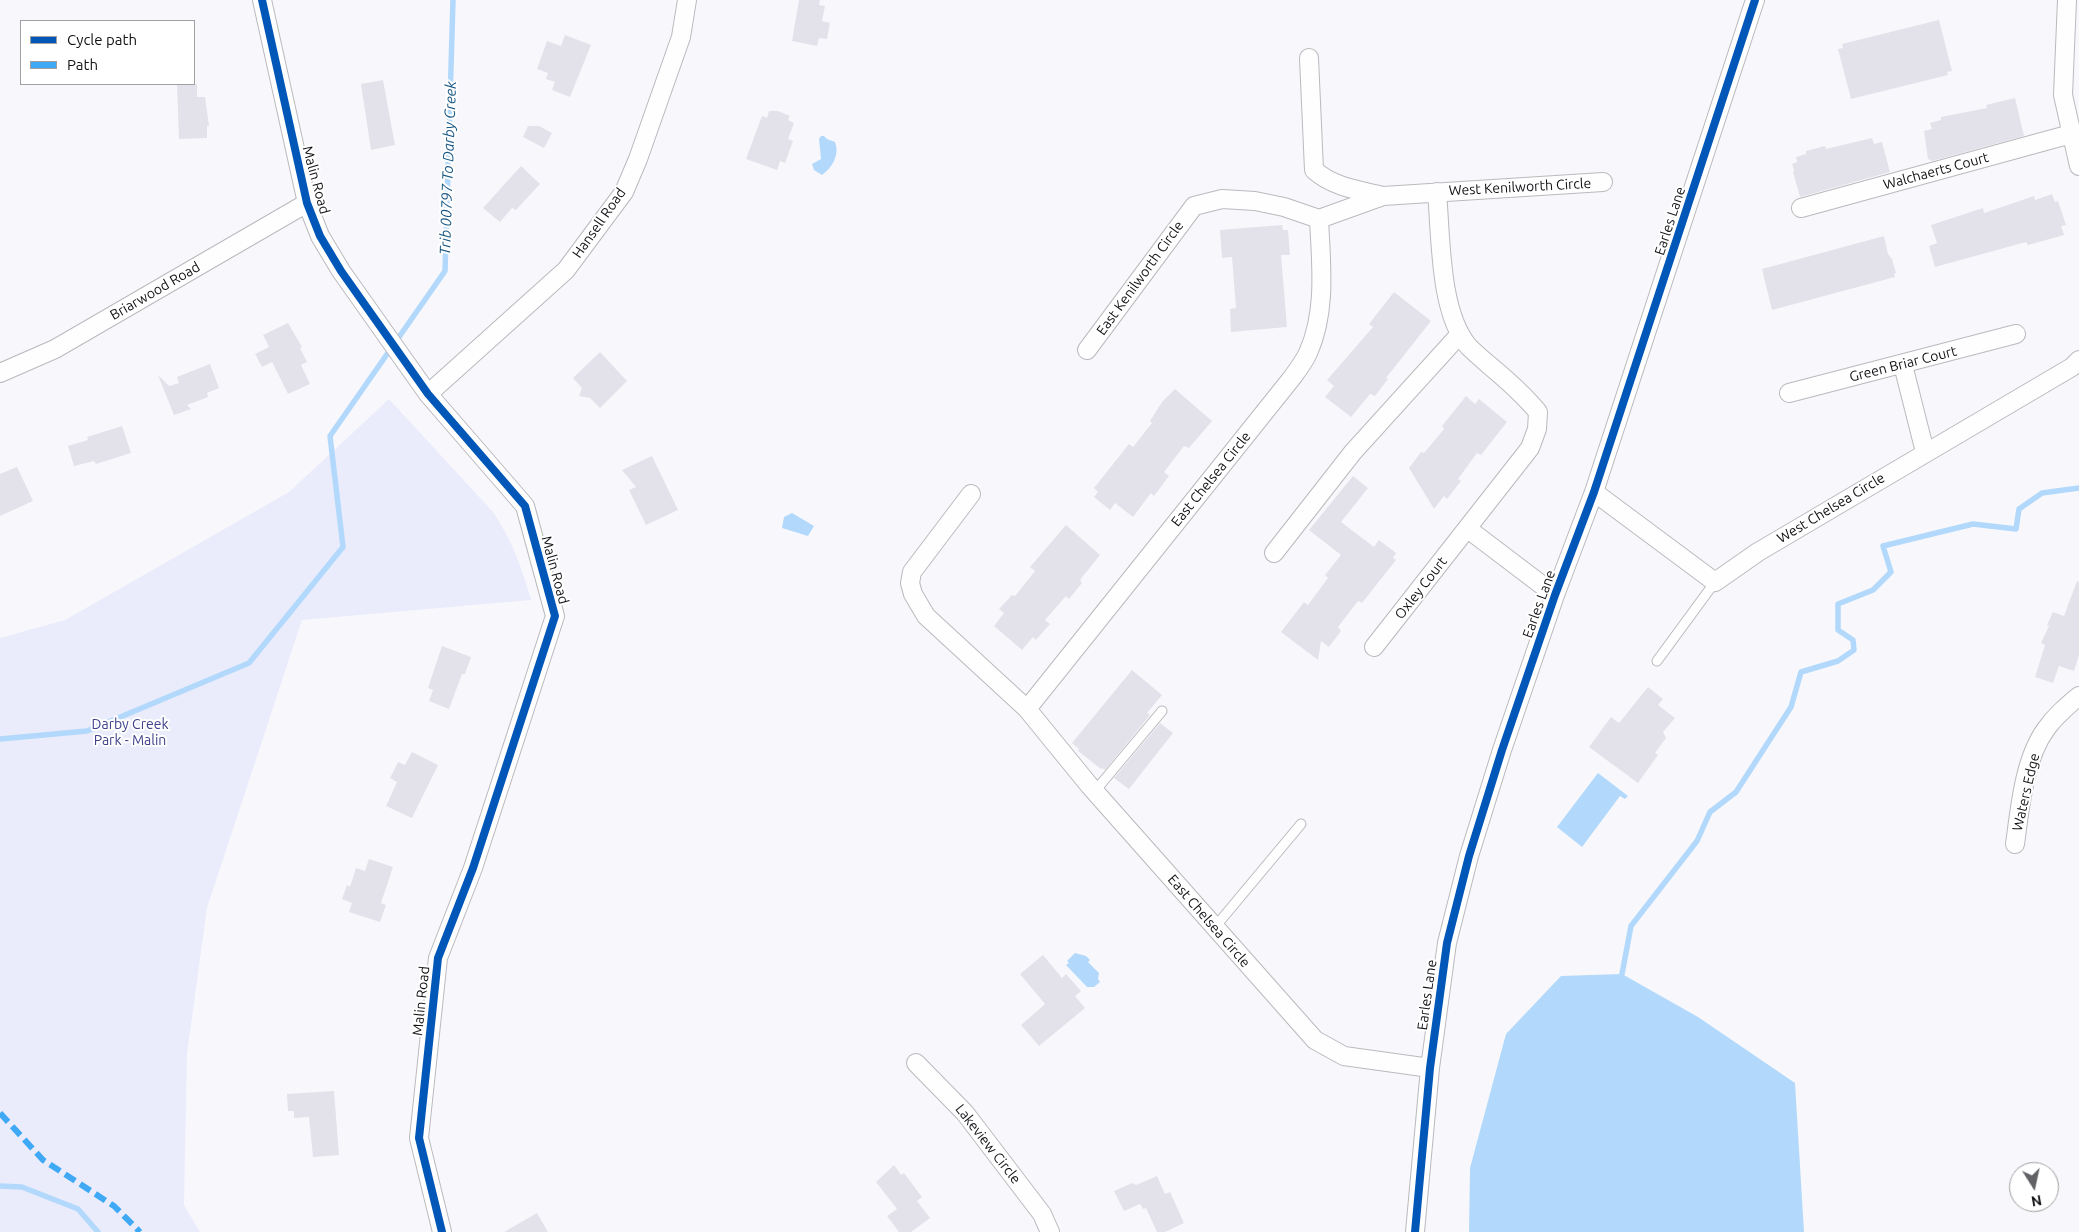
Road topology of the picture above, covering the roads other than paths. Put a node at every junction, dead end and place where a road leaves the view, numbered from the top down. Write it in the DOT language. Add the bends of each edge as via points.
graph roads {
  1 [pos="262,0"];
  2 [pos="688,0"];
  3 [pos="1755,0"];
  4 [pos="2067,0"];
  5 [pos="2073,24"];
  6 [pos="1309,58"];
  7 [pos="2071,134"];
  8 [pos="2079,166"];
  9 [pos="1603,182"];
  10 [pos="1437,192"];
  11 [pos="1383,196"];
  12 [pos="307,203"];
  13 [pos="1801,208"];
  14 [pos="1319,219"];
  15 [pos="1460,334"];
  16 [pos="2016,334"];
  17 [pos="1087,350"];
  18 [pos="2079,360"];
  19 [pos="1903,365"];
  20 [pos="0,373"];
  21 [pos="1789,393"];
  22 [pos="428,394"];
  23 [pos="1924,452"];
  24 [pos="1594,492"];
  25 [pos="971,494"];
  26 [pos="1468,529"];
  27 [pos="1274,553"];
  28 [pos="1715,582"];
  29 [pos="1555,595"];
  30 [pos="1374,647"];
  31 [pos="1657,661"];
  32 [pos="2079,696"];
  33 [pos="1027,709"];
  34 [pos="1162,711"];
  35 [pos="1095,791"];
  36 [pos="1301,824"];
  37 [pos="2015,844"];
  38 [pos="1215,927"];
  39 [pos="916,1063"];
  40 [pos="1430,1068"];
  41 [pos="442,1232"];
  42 [pos="1050,1232"];
  43 [pos="1415,1232"];
  1 -- 12 [label="street, Malin Road"];
  2 -- 22 [label="street, Hansell Road" via="681,37 624,192 566,270"];
  3 -- 24 [label="street, Earles Lane"];
  4 -- 5 [label="street"];
  5 -- 7 [label="street" via="2063,95"];
  6 -- 11 [label="street" via="1314,170 1335,184"];
  7 -- 8 [label="street"];
  7 -- 13 [label="street, Walchaerts Court"];
  9 -- 10 [label="street, West Kenilworth Circle"];
  10 -- 11 [label="street"];
  10 -- 15 [label="street" via="1445,286"];
  11 -- 14 [label="street"];
  12 -- 20 [label="street, Briarwood Road" via="55,349"];
  12 -- 22 [label="street, Malin Road" via="320,236 342,271"];
  14 -- 17 [label="street, East Kenilworth Circle" via="1255,201 1222,199 1194,206"];
  14 -- 33 [label="street, East Chelsea Circle" via="1321,292 1315,334 1307,354 1291,379"];
  15 -- 26 [label="street" via="1469,347 1524,395 1538,412 1537,430 1530,448"];
  15 -- 27 [label="street" via="1353,452"];
  16 -- 19 [label="street, Green Briar Court"];
  18 -- 23 [label="street, West Chelsea Circle"];
  19 -- 21 [label="street, Green Briar Court"];
  19 -- 23 [label="street"];
  22 -- 41 [label="street, Malin Road" via="525,506 555,616 473,868 438,958 419,1138"];
  23 -- 28 [label="street, West Chelsea Circle" via="1758,552"];
  24 -- 28 [label="street"];
  24 -- 29 [label="street, Earles Lane"];
  25 -- 33 [label="street, East Chelsea Circle" via="912,572 910,583 926,616"];
  26 -- 29 [label="street"];
  26 -- 30 [label="street, Oxley Court"];
  28 -- 31 [label="lane"];
  29 -- 40 [label="street, Earles Lane" via="1469,856 1447,943"];
  32 -- 37 [label="street, Waters Edge" via="2057,716 2038,744 2021,802"];
  33 -- 35 [label="street, East Chelsea Circle"];
  34 -- 35 [label="lane"];
  35 -- 38 [label="street, East Chelsea Circle"];
  36 -- 38 [label="lane"];
  38 -- 40 [label="street, East Chelsea Circle" via="1315,1040 1344,1056"];
  39 -- 42 [label="street, Lakeview Circle" via="965,1112 1042,1214"];
  40 -- 43 [label="street, Earles Lane"];
}
